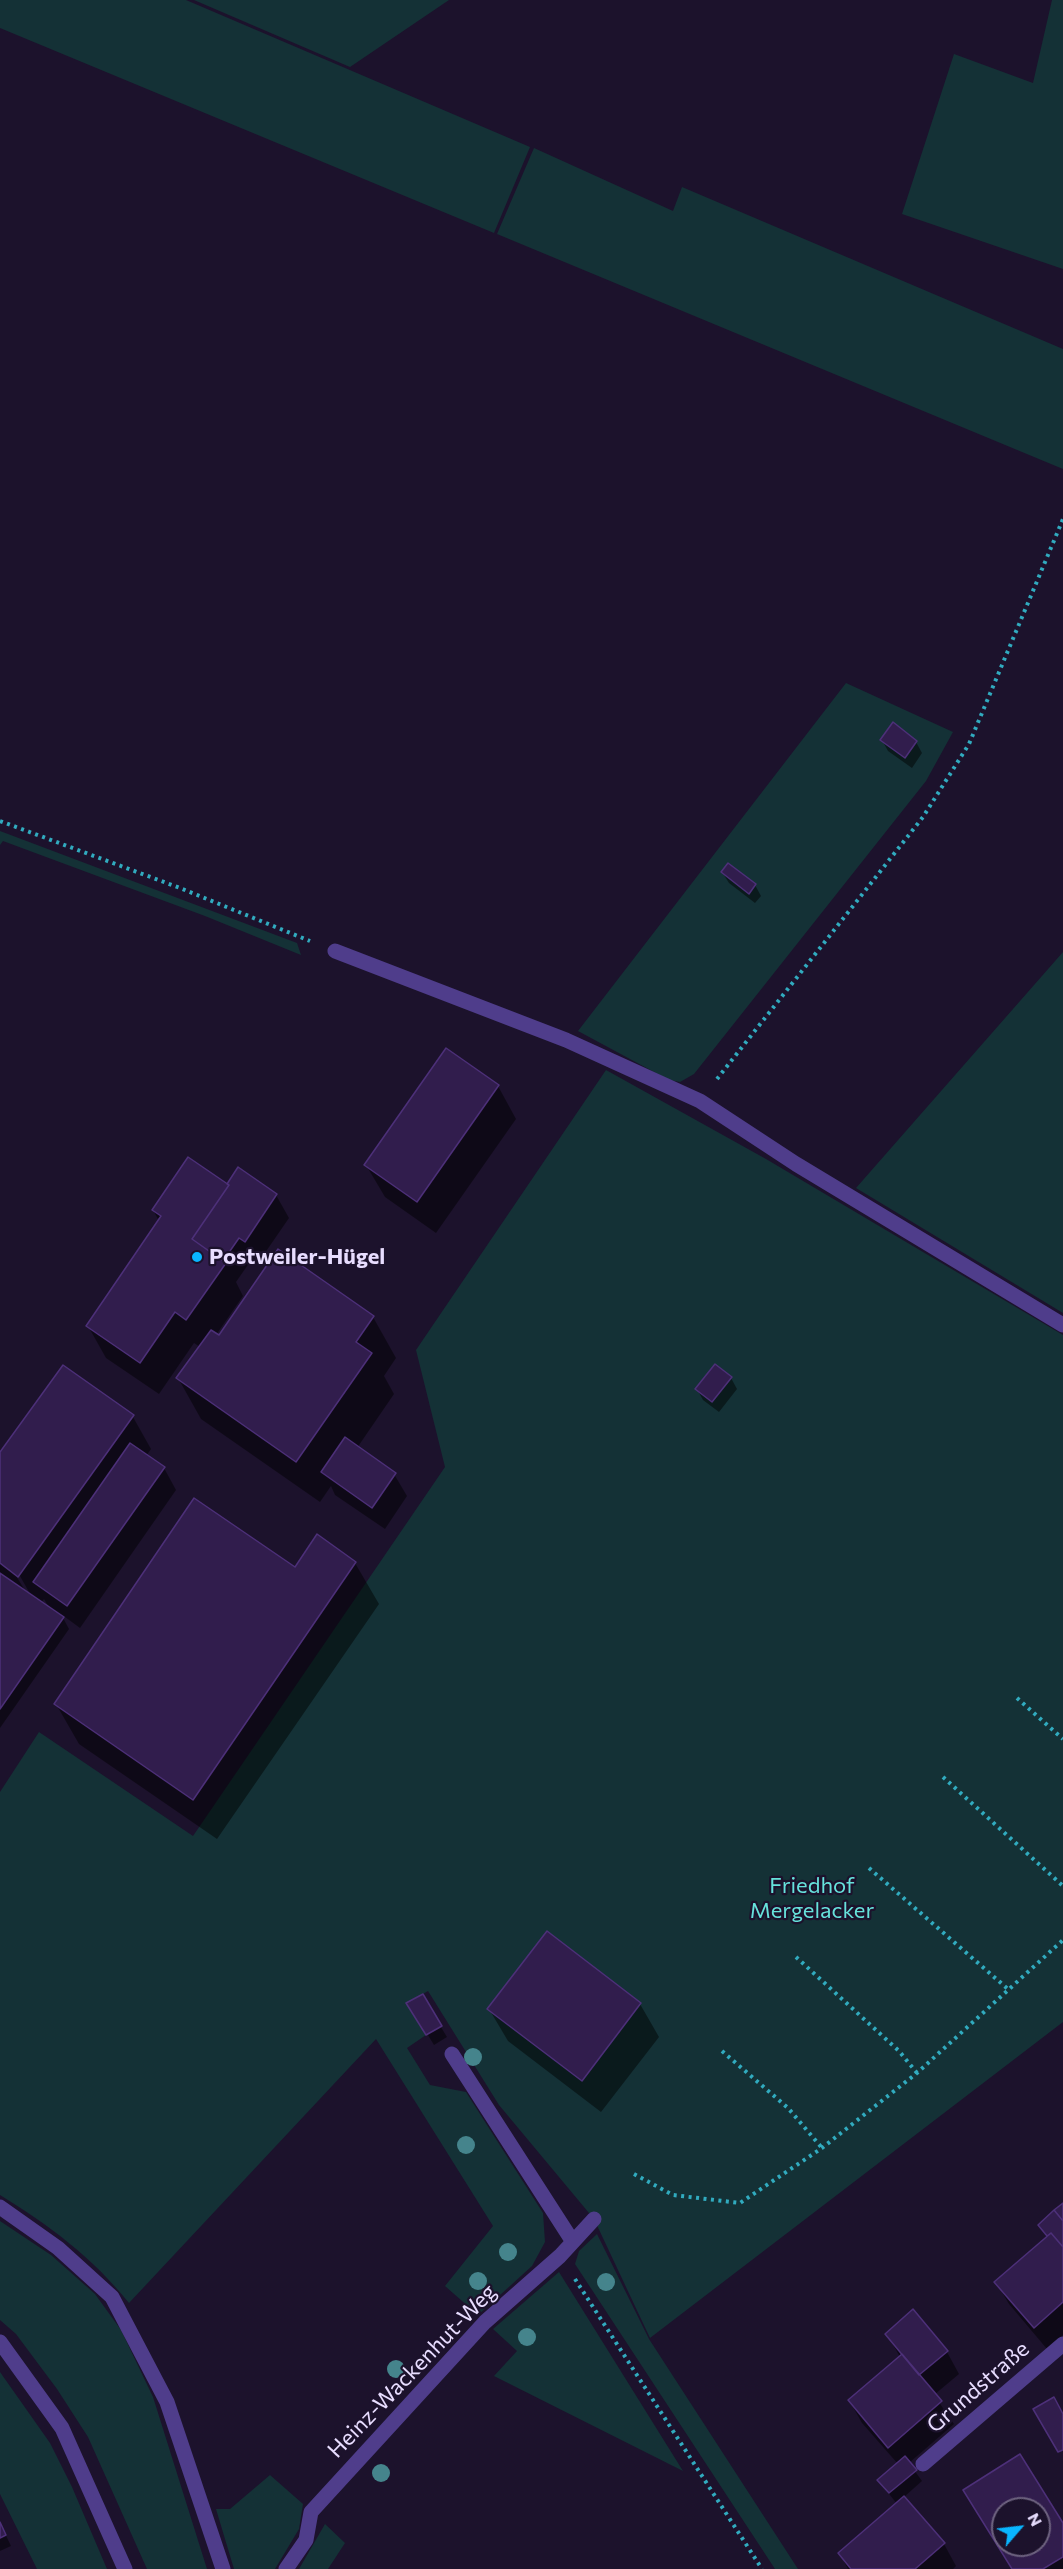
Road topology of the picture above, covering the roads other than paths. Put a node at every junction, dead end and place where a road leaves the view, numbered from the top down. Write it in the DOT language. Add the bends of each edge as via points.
graph roads {
  1 [pos="335,951"];
  2 [pos="1063,1325"];
  3 [pos="452,2054"];
  4 [pos="0,2207"];
  5 [pos="594,2219"];
  6 [pos="573,2242"];
  7 [pos="0,2343"];
  8 [pos="1063,2344"];
  9 [pos="923,2464"];
  10 [pos="125,2569"];
  11 [pos="223,2569"];
  12 [pos="286,2569"];
  1 -- 2 [label="street" via="566,1040 700,1101 796,1164"];
  3 -- 6 [label="street"];
  4 -- 11 [label="street" via="58,2248 112,2297 167,2402"];
  5 -- 6 [label="street, Heinz-Wackenhut-Weg"];
  6 -- 12 [label="street, Heinz-Wackenhut-Weg" via="485,2322 310,2512 306,2540"];
  7 -- 10 [label="street" via="62,2428"];
  8 -- 9 [label="street, Grundstraße"];
}
